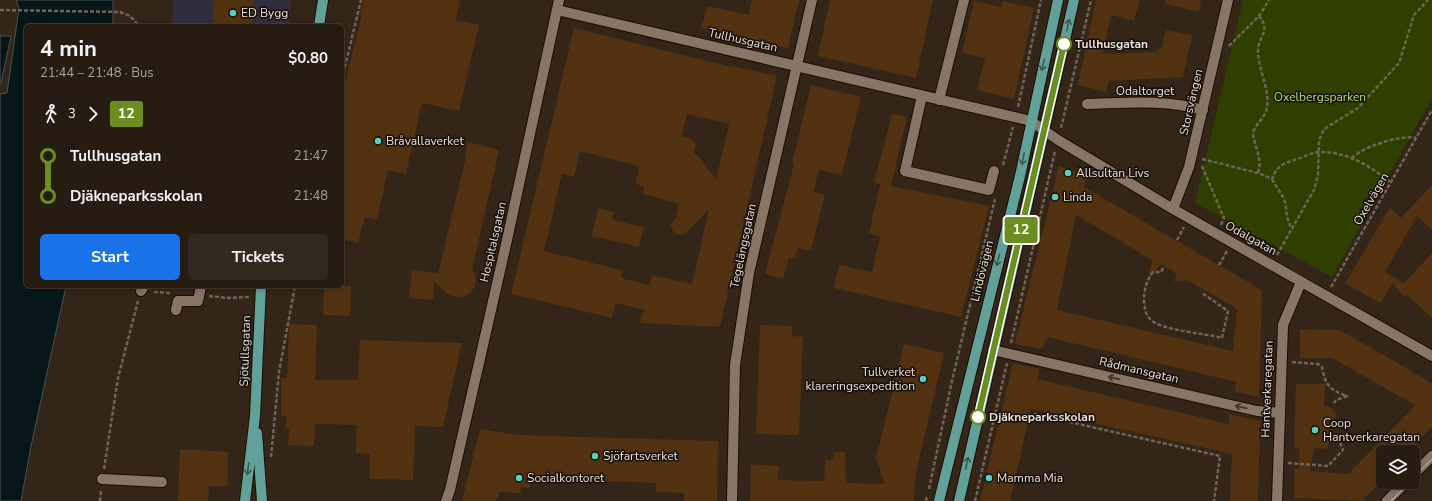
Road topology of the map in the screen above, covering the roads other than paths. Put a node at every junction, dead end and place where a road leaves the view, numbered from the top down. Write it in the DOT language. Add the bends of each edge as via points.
graph roads {
  1 [pos="323,0"];
  2 [pos="812,0"];
  3 [pos="964,0"];
  4 [pos="1058,0"];
  5 [pos="1074,0"];
  6 [pos="1228,0"];
  7 [pos="558,5"];
  8 [pos="319,24"];
  9 [pos="798,65"];
  10 [pos="922,96"];
  11 [pos="939,100"];
  12 [pos="1087,104"];
  13 [pos="1203,110"];
  14 [pos="1030,121"];
  15 [pos="1044,130"];
  16 [pos="1058,140"];
  17 [pos="998,172"];
  18 [pos="1173,209"];
  19 [pos="1301,282"];
  20 [pos="201,288"];
  21 [pos="261,288"];
  22 [pos="176,310"];
  23 [pos="993,350"];
  24 [pos="1432,356"];
  25 [pos="1280,413"];
  26 [pos="255,416"];
  27 [pos="1432,456"];
  28 [pos="1420,468"];
  29 [pos="102,479"];
  30 [pos="162,482"];
  31 [pos="1399,489"];
  32 [pos="450,490"];
  33 [pos="1387,500"];
  34 [pos="245,501"];
  35 [pos="262,501"];
  36 [pos="446,501"];
  37 [pos="450,501"];
  38 [pos="732,501"];
  39 [pos="939,501"];
  40 [pos="959,501"];
  41 [pos="1277,501"];
  1 -- 8 [label="main road"];
  2 -- 9 [label="street, Tegelängsgatan"];
  3 -- 11 [label="street"];
  4 -- 14 [label="main road, Lindövägen, one-way"];
  15 -- 5 [label="main road, one-way"];
  6 -- 13 [label="street, Storsvängen"];
  7 -- 9 [label="street, Tullhusgatan"];
  7 -- 32 [label="street, Hospitalsgatan"];
  9 -- 10 [label="street, Tullhusgatan"];
  9 -- 38 [label="street, Tegelängsgatan" via="749,273 735,365"];
  10 -- 11 [label="street, Tullhusgatan"];
  10 -- 17 [label="street" via="904,171 989,190"];
  11 -- 14 [label="street, Tullhusgatan"];
  12 -- 13 [label="street, Odaltorget" via="1166,103"];
  13 -- 18 [label="street, Storsvängen" via="1192,157"];
  14 -- 15 [label="street, Tullhusgatan"];
  14 -- 39 [label="main road, Lindövägen, one-way" via="1020,176"];
  15 -- 16 [label="street, Tullhusgatan"];
  15 -- 23 [label="main road"];
  16 -- 18 [label="street, Odalgatan"];
  18 -- 19 [label="street, Odalgatan"];
  19 -- 24 [label="street, Odalgatan"];
  19 -- 25 [label="street, Hantverkaregatan" via="1282,325"];
  20 -- 22 [label="street" via="198,301 178,301"];
  21 -- 26 [label="main road, Sjötullsgatan"];
  25 -- 23 [label="street, Rådmansgatan, one-way" via="1258,411"];
  40 -- 23 [label="main road, one-way"];
  25 -- 41 [label="street, Hantverkaregatan"];
  26 -- 34 [label="main road, Sjötullsgatan, one-way"];
  26 -- 35 [label="main road, Sjötullsgatan"];
  27 -- 28 [label="street"];
  29 -- 30 [label="street"];
  31 -- 33 [label="street"];
  32 -- 36 [label="street, Hospitalsgatan"];
  32 -- 37 [label="street, Hospitalsgatan"];
}
